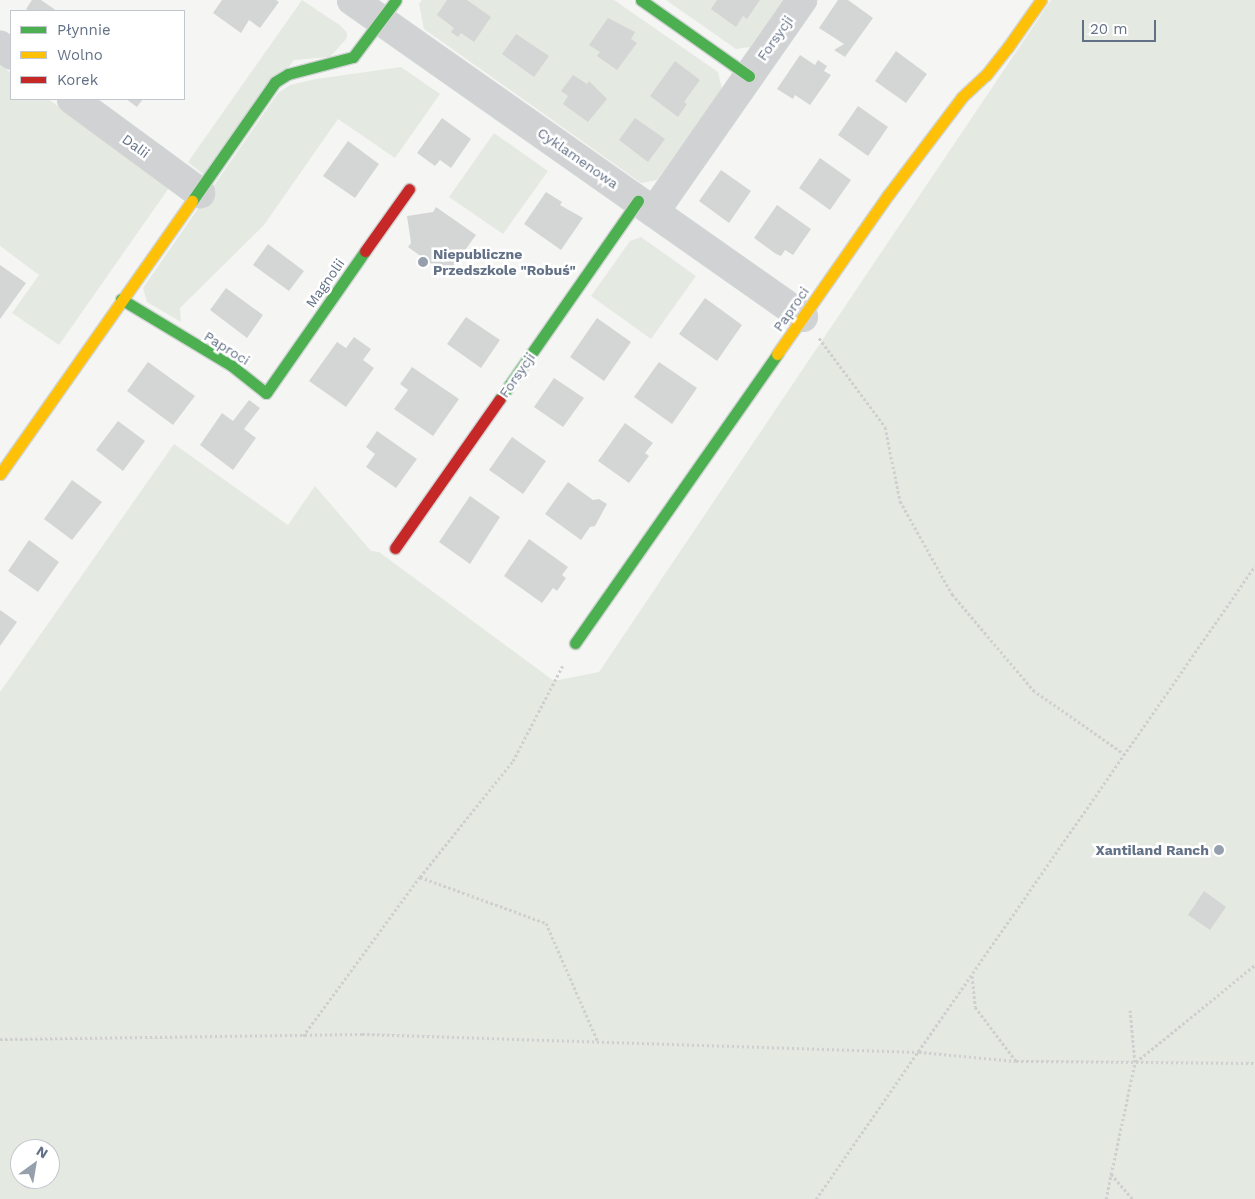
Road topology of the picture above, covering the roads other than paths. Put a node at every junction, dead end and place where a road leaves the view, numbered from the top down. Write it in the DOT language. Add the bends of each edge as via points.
graph roads {
  1 [pos="352,0"];
  2 [pos="641,0"];
  3 [pos="802,0"];
  4 [pos="1041,0"];
  5 [pos="389,11"];
  6 [pos="749,76"];
  7 [pos="73,100"];
  8 [pos="409,189"];
  9 [pos="200,193"];
  10 [pos="646,206"];
  11 [pos="120,300"];
  12 [pos="803,317"];
  13 [pos="266,393"];
  14 [pos="0,474"];
  15 [pos="395,548"];
  16 [pos="575,643"];
  1 -- 5 [label="street, Cyklamenowa"];
  2 -- 6 [label="street, Forsycji"];
  3 -- 6 [label="street, Forsycji"];
  4 -- 12 [label="street, Paproci" via="986,75 962,97"];
  5 -- 9 [label="street" via="353,57 288,74 275,82"];
  5 -- 10 [label="street, Cyklamenowa"];
  6 -- 10 [label="street, Forsycji"];
  7 -- 9 [label="street, Dalii"];
  8 -- 13 [label="street, Magnolii"];
  9 -- 11 [label="street"];
  10 -- 12 [label="street, Cyklamenowa"];
  10 -- 15 [label="street, Forsycji"];
  11 -- 13 [label="street, Paproci" via="232,366"];
  11 -- 14 [label="street"];
  12 -- 16 [label="street, Paproci"];
}
